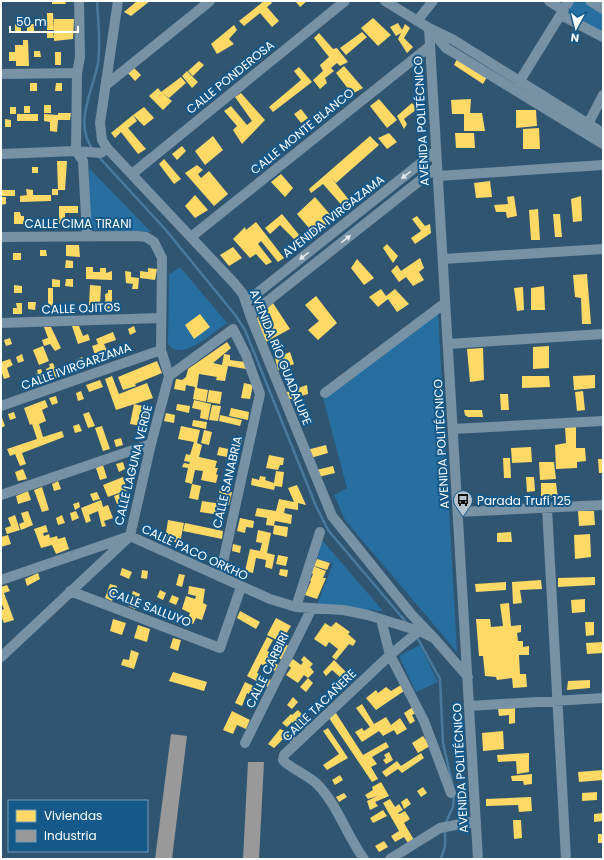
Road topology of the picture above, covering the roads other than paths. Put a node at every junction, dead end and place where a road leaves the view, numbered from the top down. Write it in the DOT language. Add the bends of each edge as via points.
graph roads {
  1 [pos="79,1"];
  2 [pos="118,1"];
  3 [pos="210,1"];
  4 [pos="345,1"];
  5 [pos="385,1"];
  6 [pos="433,1"];
  7 [pos="548,1"];
  8 [pos="569,1"];
  9 [pos="590,1"];
  10 [pos="603,8"];
  11 [pos="562,12"];
  12 [pos="417,21"];
  13 [pos="429,28"];
  14 [pos="603,37"];
  15 [pos="430,46"];
  16 [pos="76,73"];
  17 [pos="1,74"];
  18 [pos="519,82"];
  19 [pos="106,85"];
  20 [pos="603,95"];
  21 [pos="588,124"];
  22 [pos="603,133"];
  23 [pos="603,144"];
  24 [pos="76,151"];
  25 [pos="104,151"];
  26 [pos="436,151"];
  27 [pos="1,154"];
  28 [pos="603,165"];
  29 [pos="438,172"];
  30 [pos="132,174"];
  31 [pos="87,235"];
  32 [pos="1,237"];
  33 [pos="191,237"];
  34 [pos="603,249"];
  35 [pos="443,259"];
  36 [pos="246,302"];
  37 [pos="445,303"];
  38 [pos="250,315"];
  39 [pos="161,318"];
  40 [pos="1,323"];
  41 [pos="603,334"];
  42 [pos="448,344"];
  43 [pos="161,350"];
  44 [pos="169,376"];
  45 [pos="325,393"];
  46 [pos="1,406"];
  47 [pos="603,421"];
  48 [pos="453,429"];
  49 [pos="150,444"];
  50 [pos="1,495"];
  51 [pos="603,505"];
  52 [pos="547,508"];
  53 [pos="458,512"];
  54 [pos="320,532"];
  55 [pos="130,536"];
  56 [pos="220,576"];
  57 [pos="1,580"];
  58 [pos="241,587"];
  59 [pos="70,591"];
  60 [pos="296,607"];
  61 [pos="312,608"];
  62 [pos="381,619"];
  63 [pos="419,631"];
  64 [pos="434,638"];
  65 [pos="390,655"];
  66 [pos="1,657"];
  67 [pos="468,677"];
  68 [pos="603,698"];
  69 [pos="558,701"];
  70 [pos="469,706"];
  71 [pos="246,743"];
  72 [pos="451,792"];
  73 [pos="476,821"];
  74 [pos="364,859"];
  75 [pos="390,859"];
  76 [pos="478,859"];
  77 [pos="566,859"];
  1 -- 16 [label="street" via="80,57"];
  2 -- 19 [label="street, AVENIDA RÍO GUADALUPE"];
  3 -- 19 [label="street"];
  4 -- 30 [label="street, CALLE PONDEROSA"];
  5 -- 12 [label="street"];
  6 -- 12 [label="street"];
  7 -- 11 [label="street"];
  8 -- 11 [label="street"];
  9 -- 10 [label="street"];
  11 -- 14 [label="street"];
  11 -- 18 [label="street"];
  12 -- 13 [label="street"];
  13 -- 15 [label="street, AVENIDA POLITÉCNICO"];
  13 -- 18 [label="street" via="452,39"];
  13 -- 23 [label="street" via="446,48"];
  15 -- 26 [label="street, AVENIDA POLITÉCNICO"];
  15 -- 33 [label="street, CALLE MONTE BLANCO"];
  16 -- 17 [label="street"];
  16 -- 24 [label="street"];
  18 -- 21 [label="street"];
  19 -- 25 [label="street, AVENIDA RÍO GUADALUPE" via="100,123"];
  20 -- 21 [label="street"];
  21 -- 22 [label="street"];
  24 -- 25 [label="street"];
  24 -- 27 [label="street"];
  24 -- 31 [label="street" via="83,161"];
  25 -- 30 [label="street, AVENIDA RÍO GUADALUPE"];
  26 -- 29 [label="street, AVENIDA POLITÉCNICO"];
  26 -- 36 [label="street, AVENIDA IVIRGAZAMA, one-way"];
  28 -- 29 [label="street"];
  29 -- 35 [label="street, AVENIDA POLITÉCNICO"];
  38 -- 29 [label="street, one-way"];
  30 -- 33 [label="street, AVENIDA RÍO GUADALUPE"];
  31 -- 32 [label="street, CALLE CIMA TIRANI"];
  31 -- 39 [label="street, CALLE CIMA TIRANI" via="137,236 154,242 162,258"];
  33 -- 36 [label="street, AVENIDA RÍO GUADALUPE" via="234,283"];
  34 -- 35 [label="street"];
  35 -- 37 [label="street, AVENIDA POLITÉCNICO"];
  36 -- 38 [label="street, AVENIDA RÍO GUADALUPE"];
  37 -- 42 [label="street, AVENIDA POLITÉCNICO"];
  37 -- 45 [label="street"];
  38 -- 64 [label="street, AVENIDA RÍO GUADALUPE" via="332,516 411,614"];
  39 -- 40 [label="street, CALLE OJITOS"];
  39 -- 43 [label="street"];
  41 -- 42 [label="street"];
  42 -- 48 [label="street, AVENIDA POLITÉCNICO"];
  43 -- 44 [label="street"];
  43 -- 46 [label="street, CALLE IVIRGARZAMA"];
  44 -- 49 [label="street, CALLE LAGUNA VERDE"];
  44 -- 56 [label="street, CALLE SANABRIA" via="233,329 246,355 260,394"];
  47 -- 48 [label="street"];
  48 -- 53 [label="street, AVENIDA POLITÉCNICO"];
  49 -- 50 [label="street"];
  49 -- 55 [label="street, CALLE LAGUNA VERDE"];
  51 -- 52 [label="street"];
  52 -- 53 [label="street"];
  52 -- 69 [label="street"];
  53 -- 67 [label="street, AVENIDA POLITÉCNICO"];
  54 -- 60 [label="street"];
  55 -- 56 [label="street, CALLE PACO ORKHO"];
  55 -- 57 [label="street, CALLE PACO ORKHO"];
  55 -- 59 [label="street, CALLE LAGUNA VERDE"];
  56 -- 58 [label="street, CALLE PACO ORKHO"];
  58 -- 59 [label="street, CALLE SALLUYO" via="220,648"];
  58 -- 60 [label="street, CALLE PACO ORKHO"];
  59 -- 66 [label="street, CALLE LAGUNA VERDE"];
  60 -- 61 [label="street, CALLE PACO ORKHO"];
  61 -- 62 [label="street, CALLE PACO ORKHO" via="343,610"];
  61 -- 71 [label="street, CALLE CARBIRI"];
  62 -- 63 [label="street, CALLE PACO ORKHO"];
  62 -- 65 [label="street"];
  63 -- 64 [label="street, CALLE PACO ORKHO"];
  63 -- 65 [label="street, CALLE TACAÑERE"];
  64 -- 67 [label="street, AVENIDA RÍO GUADALUPE"];
  65 -- 72 [label="street" via="424,721"];
  65 -- 74 [label="street, CALLE TACAÑERE" via="284,755 283,760 285,764 301,771 318,785"];
  67 -- 70 [label="street, AVENIDA POLITÉCNICO"];
  68 -- 69 [label="street"];
  69 -- 70 [label="street"];
  69 -- 77 [label="street"];
  70 -- 73 [label="street, AVENIDA POLITÉCNICO"];
  73 -- 75 [label="street" via="440,828"];
  73 -- 76 [label="street, AVENIDA POLITÉCNICO"];
}
